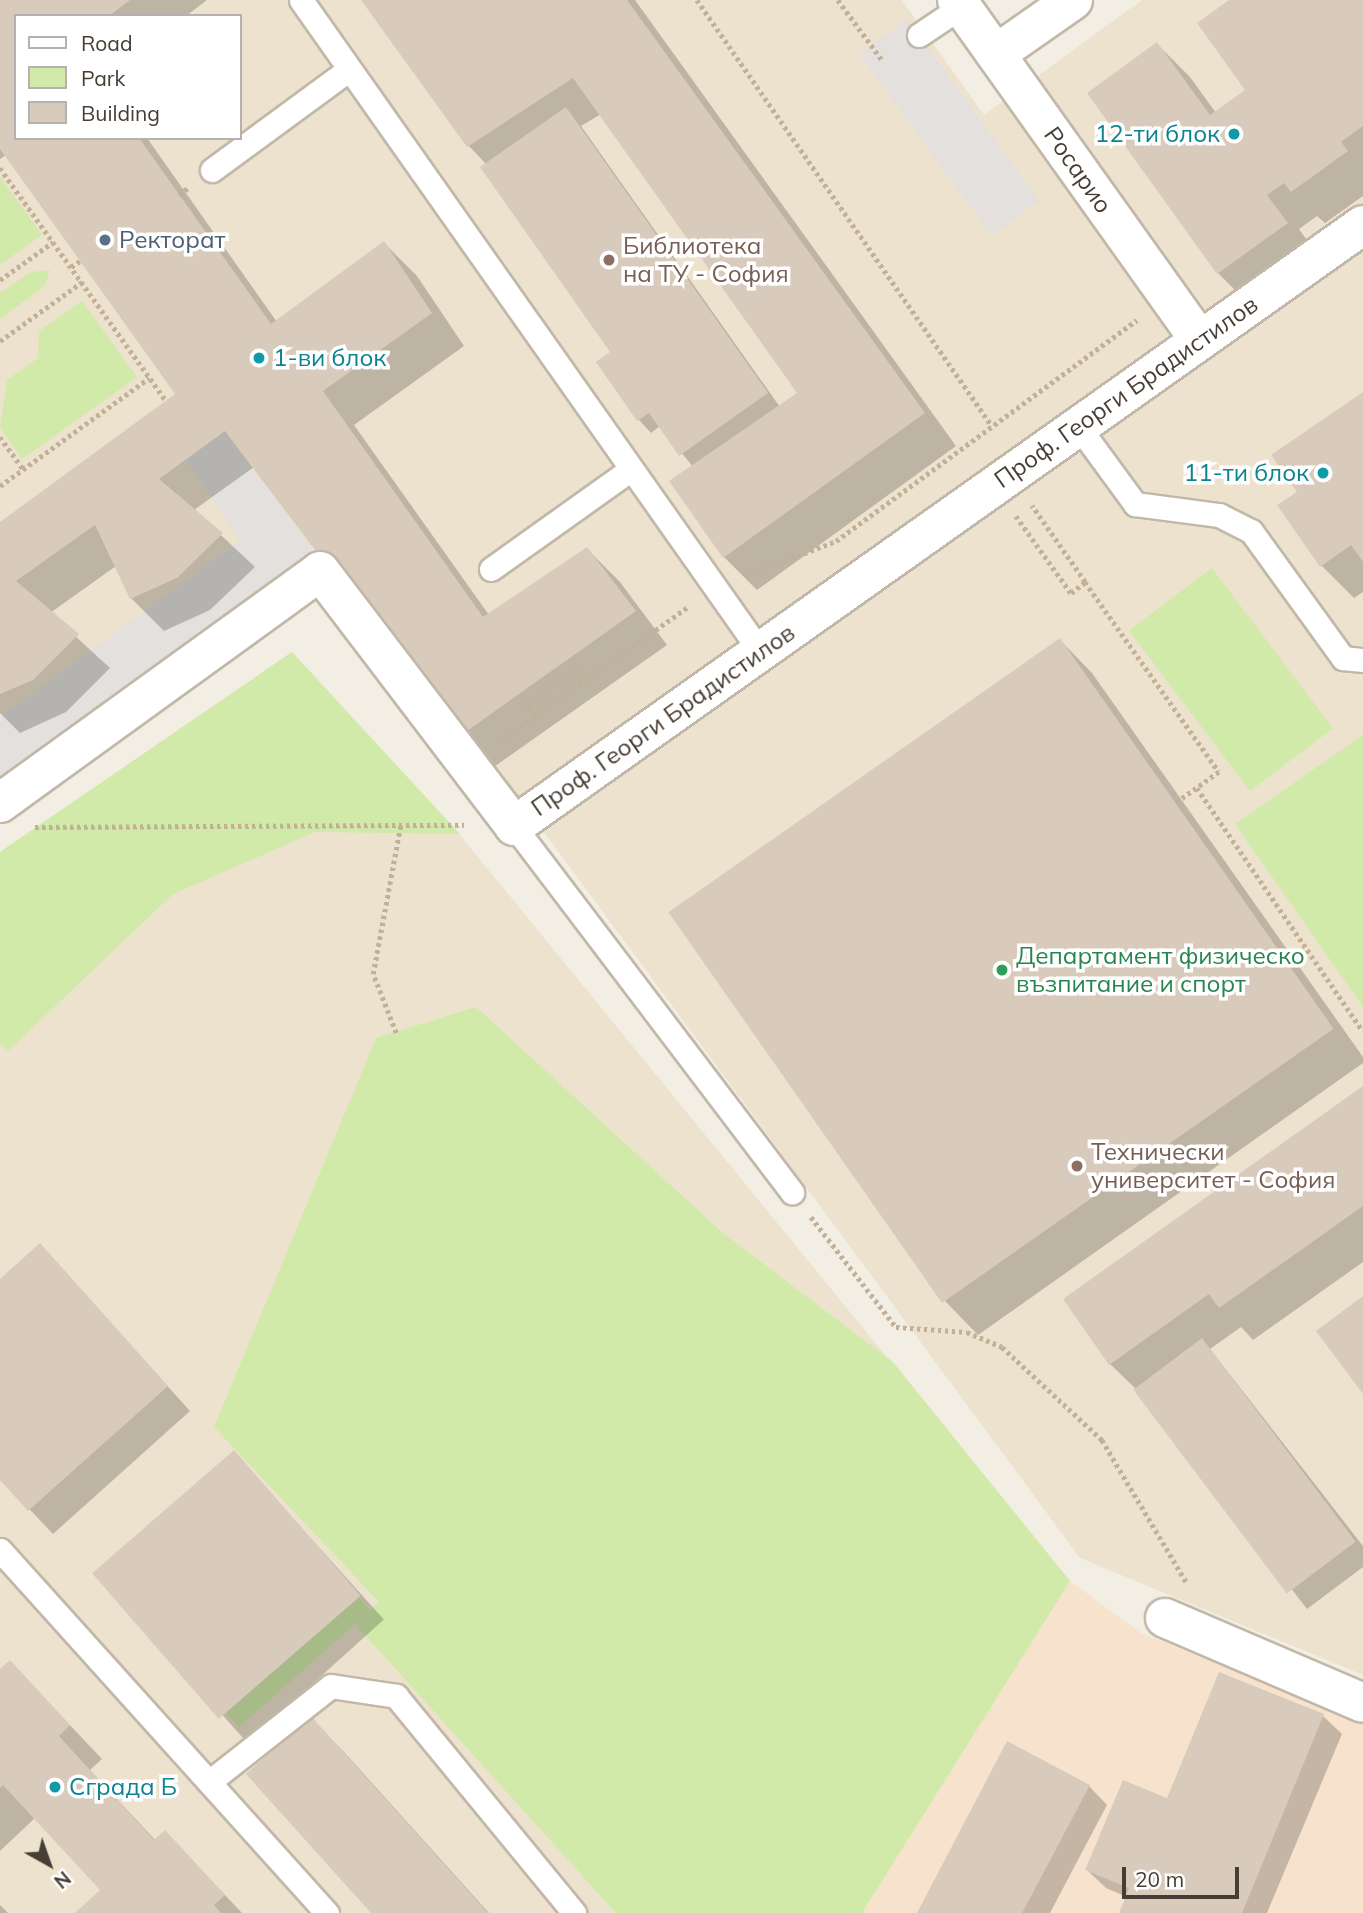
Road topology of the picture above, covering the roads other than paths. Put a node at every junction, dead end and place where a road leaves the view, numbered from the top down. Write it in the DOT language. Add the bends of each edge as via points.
graph roads {
  1 [pos="301,0"];
  2 [pos="1073,0"];
  3 [pos="959,3"];
  4 [pos="919,34"];
  5 [pos="996,54"];
  6 [pos="348,70"];
  7 [pos="212,170"];
  8 [pos="1363,225"];
  9 [pos="1199,339"];
  10 [pos="1078,426"];
  11 [pos="631,469"];
  12 [pos="491,569"];
  13 [pos="760,651"];
  14 [pos="1363,660"];
  15 [pos="0,803"];
  16 [pos="514,826"];
  17 [pos="792,1192"];
  18 [pos="0,1550"];
  19 [pos="1165,1618"];
  20 [pos="1363,1703"];
  21 [pos="209,1782"];
  22 [pos="327,1913"];
  23 [pos="574,1913"];
  1 -- 6 [label="lane"];
  2 -- 5 [label="street"];
  3 -- 4 [label="lane"];
  3 -- 5 [label="street, Росарио"];
  5 -- 9 [label="street, Росарио"];
  6 -- 7 [label="lane"];
  6 -- 11 [label="lane"];
  8 -- 9 [label="street, Проф. Георги Брадистилов"];
  9 -- 10 [label="street, Проф. Георги Брадистилов"];
  10 -- 13 [label="street, Проф. Георги Брадистилов"];
  10 -- 14 [label="lane" via="1135,504 1219,515 1251,531 1343,659"];
  11 -- 12 [label="lane"];
  11 -- 13 [label="lane"];
  13 -- 16 [label="street, Проф. Георги Брадистилов"];
  15 -- 16 [label="street, Проф. Георги Брадистилов" via="320,571"];
  16 -- 17 [label="lane"];
  18 -- 21 [label="lane"];
  19 -- 20 [label="street"];
  21 -- 22 [label="lane"];
  21 -- 23 [label="lane" via="331,1686 396,1696"];
}
